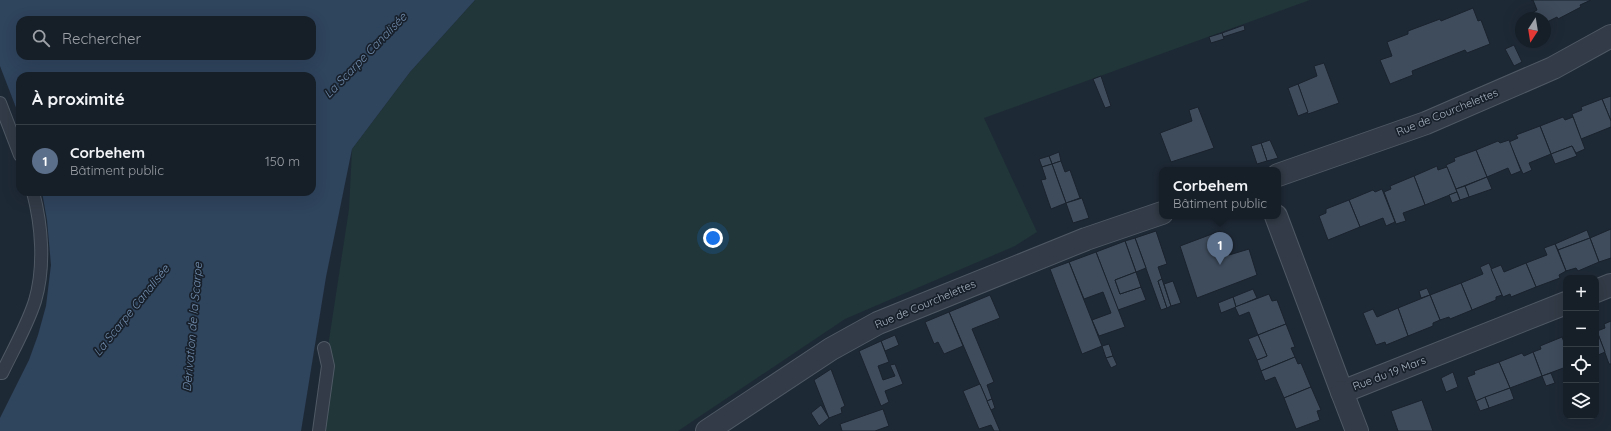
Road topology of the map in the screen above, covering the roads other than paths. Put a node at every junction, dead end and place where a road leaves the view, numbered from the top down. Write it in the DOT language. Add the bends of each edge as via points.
graph roads {
  1 [pos="1611,36"];
  2 [pos="0,103"];
  3 [pos="16,145"];
  4 [pos="1281,174"];
  5 [pos="34,196"];
  6 [pos="1159,214"];
  7 [pos="1277,219"];
  8 [pos="1611,285"];
  9 [pos="1599,290"];
  10 [pos="1563,304"];
  11 [pos="324,348"];
  12 [pos="0,373"];
  13 [pos="1342,392"];
  14 [pos="319,431"];
  15 [pos="707,431"];
  16 [pos="1357,431"];
  1 -- 4 [label="street, Rue de Courchelettes" via="1553,68 1426,123"];
  2 -- 3 [label="lane"];
  5 -- 12 [label="lane" via="40,251 35,301"];
  6 -- 15 [label="street, Rue de Courchelettes" via="1086,238 878,322 831,349"];
  7 -- 13 [label="street, Rue du 19 Mars"];
  8 -- 9 [label="street"];
  10 -- 13 [label="street, Rue du 19 Mars"];
  11 -- 14 [label="lane" via="328,366"];
  13 -- 16 [label="street"];
}
